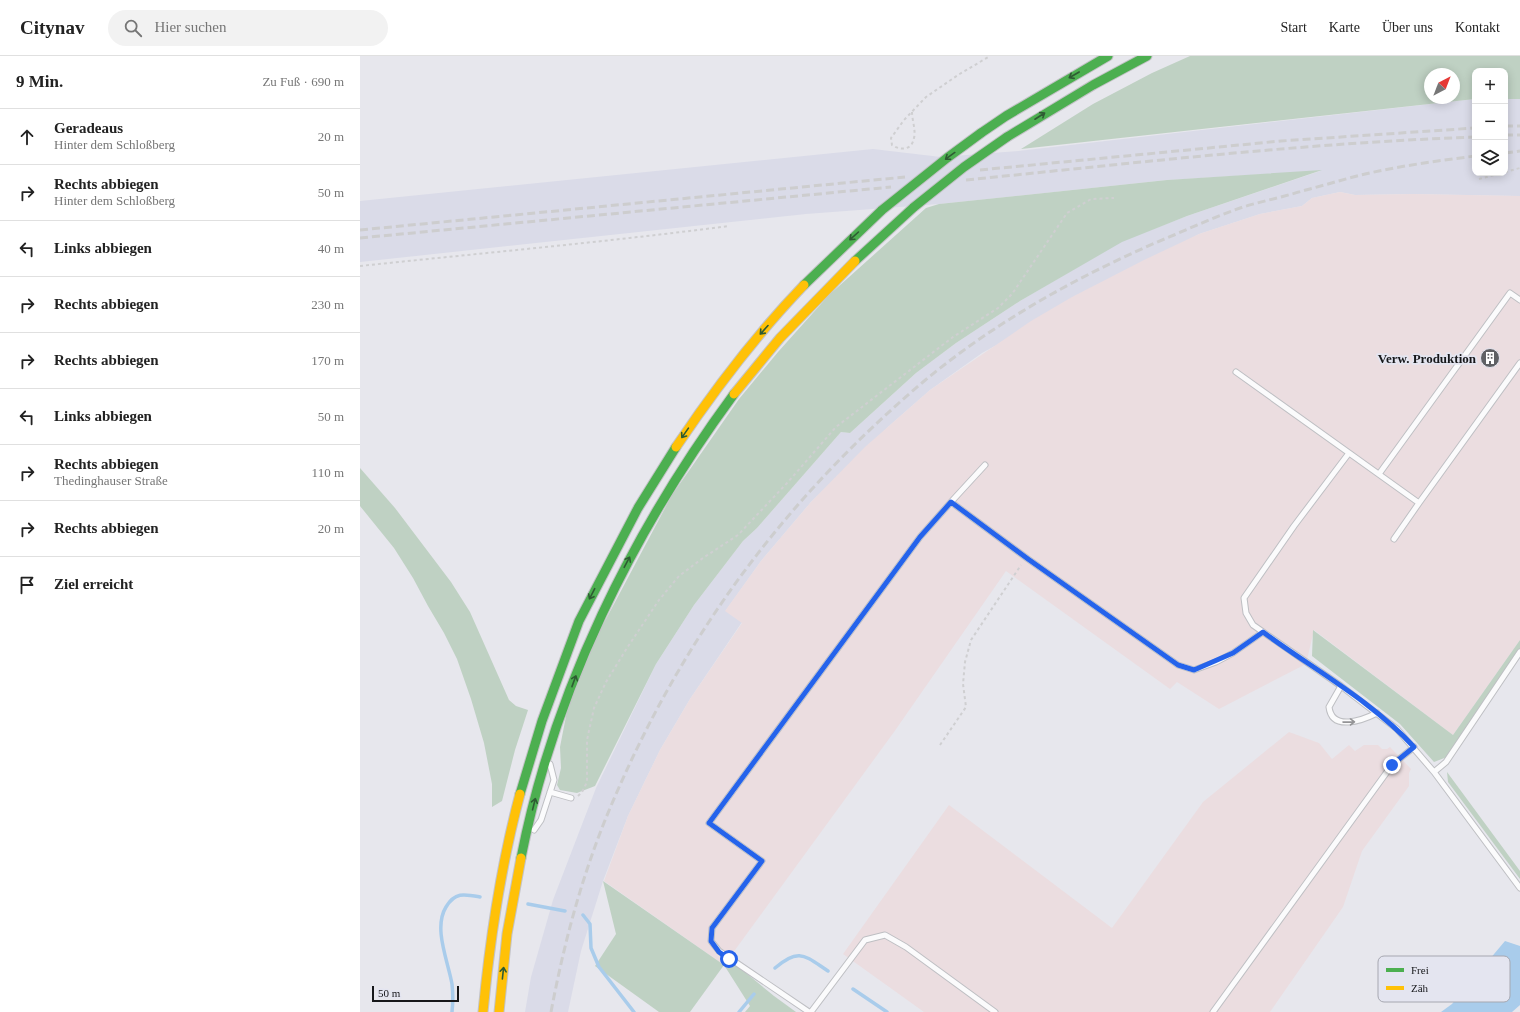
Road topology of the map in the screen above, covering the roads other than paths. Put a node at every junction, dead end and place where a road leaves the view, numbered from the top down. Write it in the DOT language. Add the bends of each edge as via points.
graph roads {
  1 [pos="1108,56"];
  2 [pos="1148,56"];
  3 [pos="1520,300"];
  4 [pos="1520,363"];
  5 [pos="1236,372"];
  6 [pos="1349,453"];
  7 [pos="986,465"];
  8 [pos="1379,474"];
  9 [pos="951,502"];
  10 [pos="1420,502"];
  11 [pos="1394,539"];
  12 [pos="1263,632"];
  13 [pos="1520,652"];
  14 [pos="1341,686"];
  15 [pos="1377,713"];
  16 [pos="1414,747"];
  17 [pos="548,753"];
  18 [pos="1434,772"];
  19 [pos="550,792"];
  20 [pos="571,798"];
  21 [pos="525,842"];
  22 [pos="1520,888"];
  23 [pos="483,1012"];
  24 [pos="499,1012"];
  25 [pos="810,1012"];
  26 [pos="995,1012"];
  27 [pos="1213,1012"];
  1 -- 23 [label="main road, one-way, bridge" via="981,133 882,210 844,245 760,334 682,437 627,528 577,626 550,699 533,749 509,837 489,945"];
  17 -- 2 [label="main road, one-way, bridge" via="578,670 620,576 647,526 693,452 727,404 779,339 855,259 964,167 1080,91"];
  3 -- 8 [label="lane" via="1510,293"];
  4 -- 10 [label="lane"];
  5 -- 6 [label="lane"];
  6 -- 8 [label="lane"];
  6 -- 12 [label="lane" via="1244,598 1246,613 1253,625"];
  7 -- 9 [label="lane"];
  8 -- 10 [label="lane"];
  9 -- 12 [label="lane" via="1178,665 1194,670 1233,653"];
  9 -- 25 [label="lane" via="920,537 709,823 762,861 712,928 711,941 719,952"];
  10 -- 11 [label="lane"];
  12 -- 14 [label="lane"];
  13 -- 18 [label="lane" via="1446,762"];
  14 -- 15 [label="lane"];
  14 -- 15 [label="lane, one-way" via="1329,708 1331,716 1340,721 1354,722"];
  15 -- 16 [label="lane"];
  16 -- 18 [label="lane"];
  16 -- 27 [label="lane" via="1392,765"];
  17 -- 19 [label="lane" via="554,780"];
  21 -- 17 [label="main road, one-way"];
  18 -- 22 [label="lane"];
  19 -- 20 [label="lane"];
  19 -- 21 [label="lane" via="541,820"];
  24 -- 21 [label="main road, one-way" via="509,923"];
  25 -- 26 [label="lane" via="865,940 885,935 906,947"];
}
